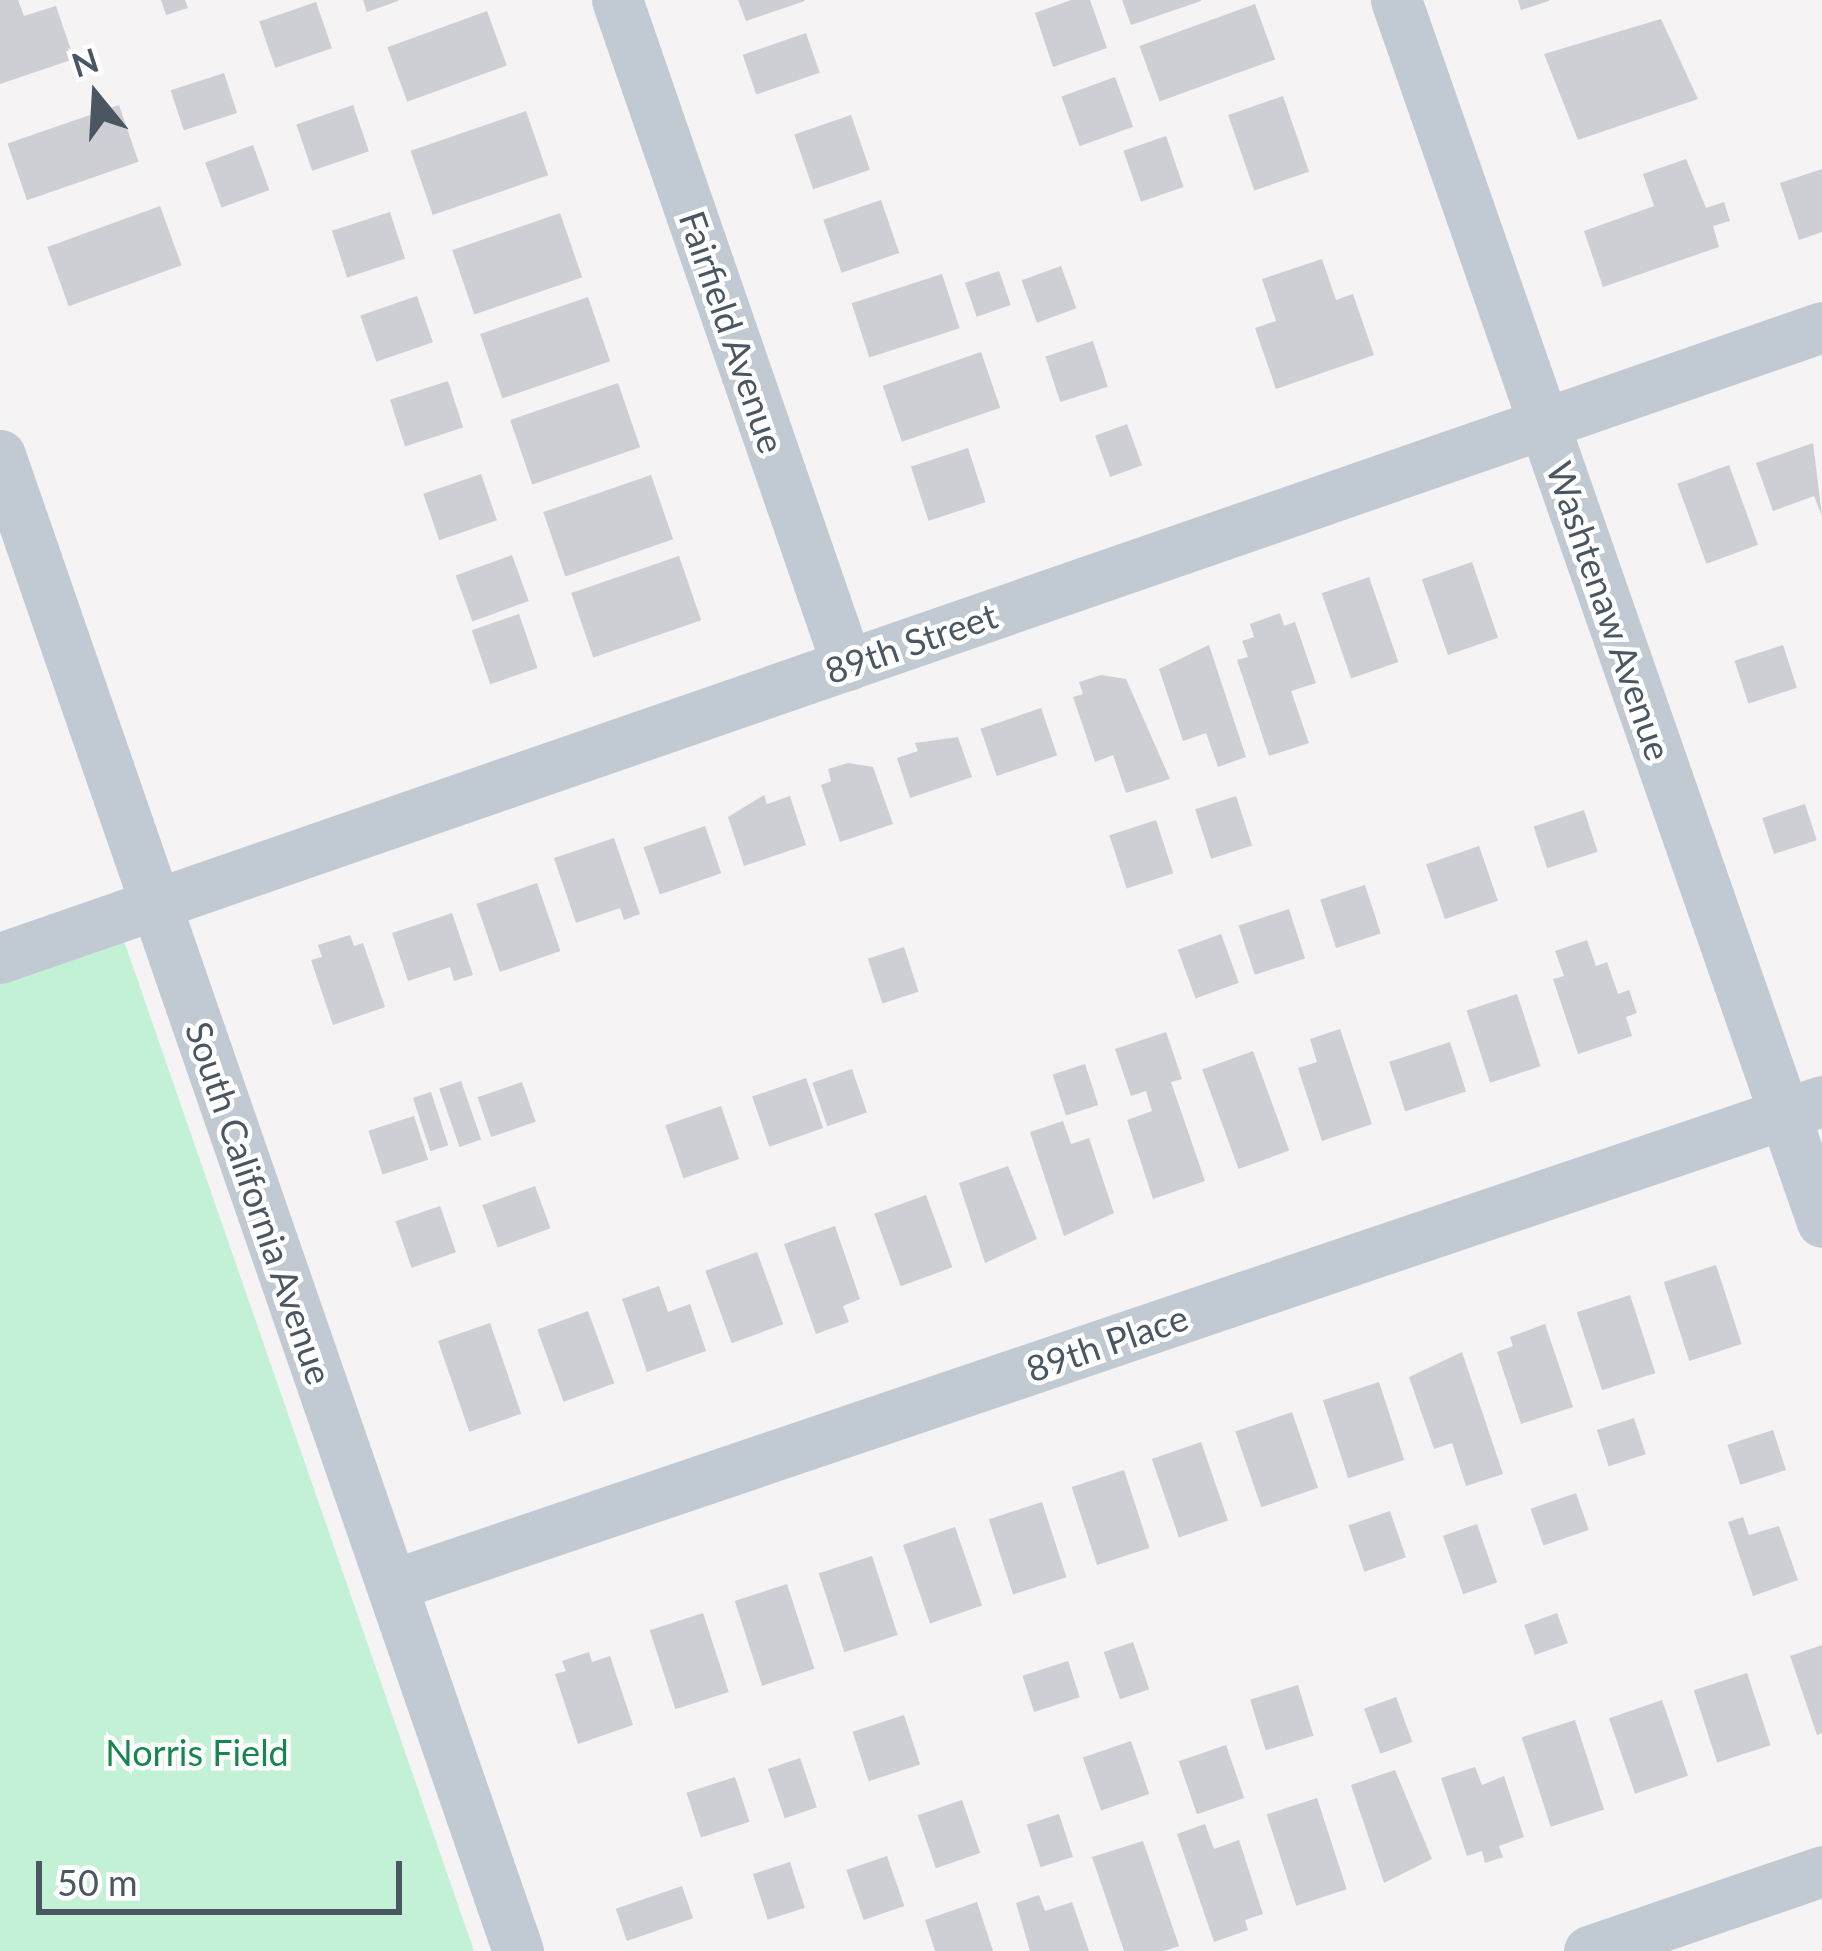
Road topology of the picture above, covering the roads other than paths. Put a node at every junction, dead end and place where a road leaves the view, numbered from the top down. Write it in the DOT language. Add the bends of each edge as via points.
graph roads {
  1 [pos="617,0"];
  2 [pos="1396,0"];
  3 [pos="1822,326"];
  4 [pos="1544,423"];
  5 [pos="0,455"];
  6 [pos="847,665"];
  7 [pos="156,905"];
  8 [pos="0,958"];
  9 [pos="1803,1108"];
  10 [pos="1822,1222"];
  11 [pos="392,1585"];
  12 [pos="1822,1871"];
  13 [pos="518,1951"];
  14 [pos="1589,1951"];
  1 -- 6 [label="street, Fairfield Avenue"];
  2 -- 4 [label="street, Washtenaw Avenue"];
  3 -- 4 [label="street, 89th Street"];
  4 -- 6 [label="street, 89th Street"];
  4 -- 9 [label="street, Washtenaw Avenue"];
  5 -- 7 [label="street, South California Avenue"];
  6 -- 7 [label="street, 89th Street"];
  7 -- 8 [label="street, 89th Street"];
  7 -- 11 [label="street, South California Avenue"];
  9 -- 10 [label="street, Washtenaw Avenue"];
  9 -- 11 [label="street, 89th Place"];
  11 -- 13 [label="street, South California Avenue"];
  12 -- 14 [label="street"];
}
